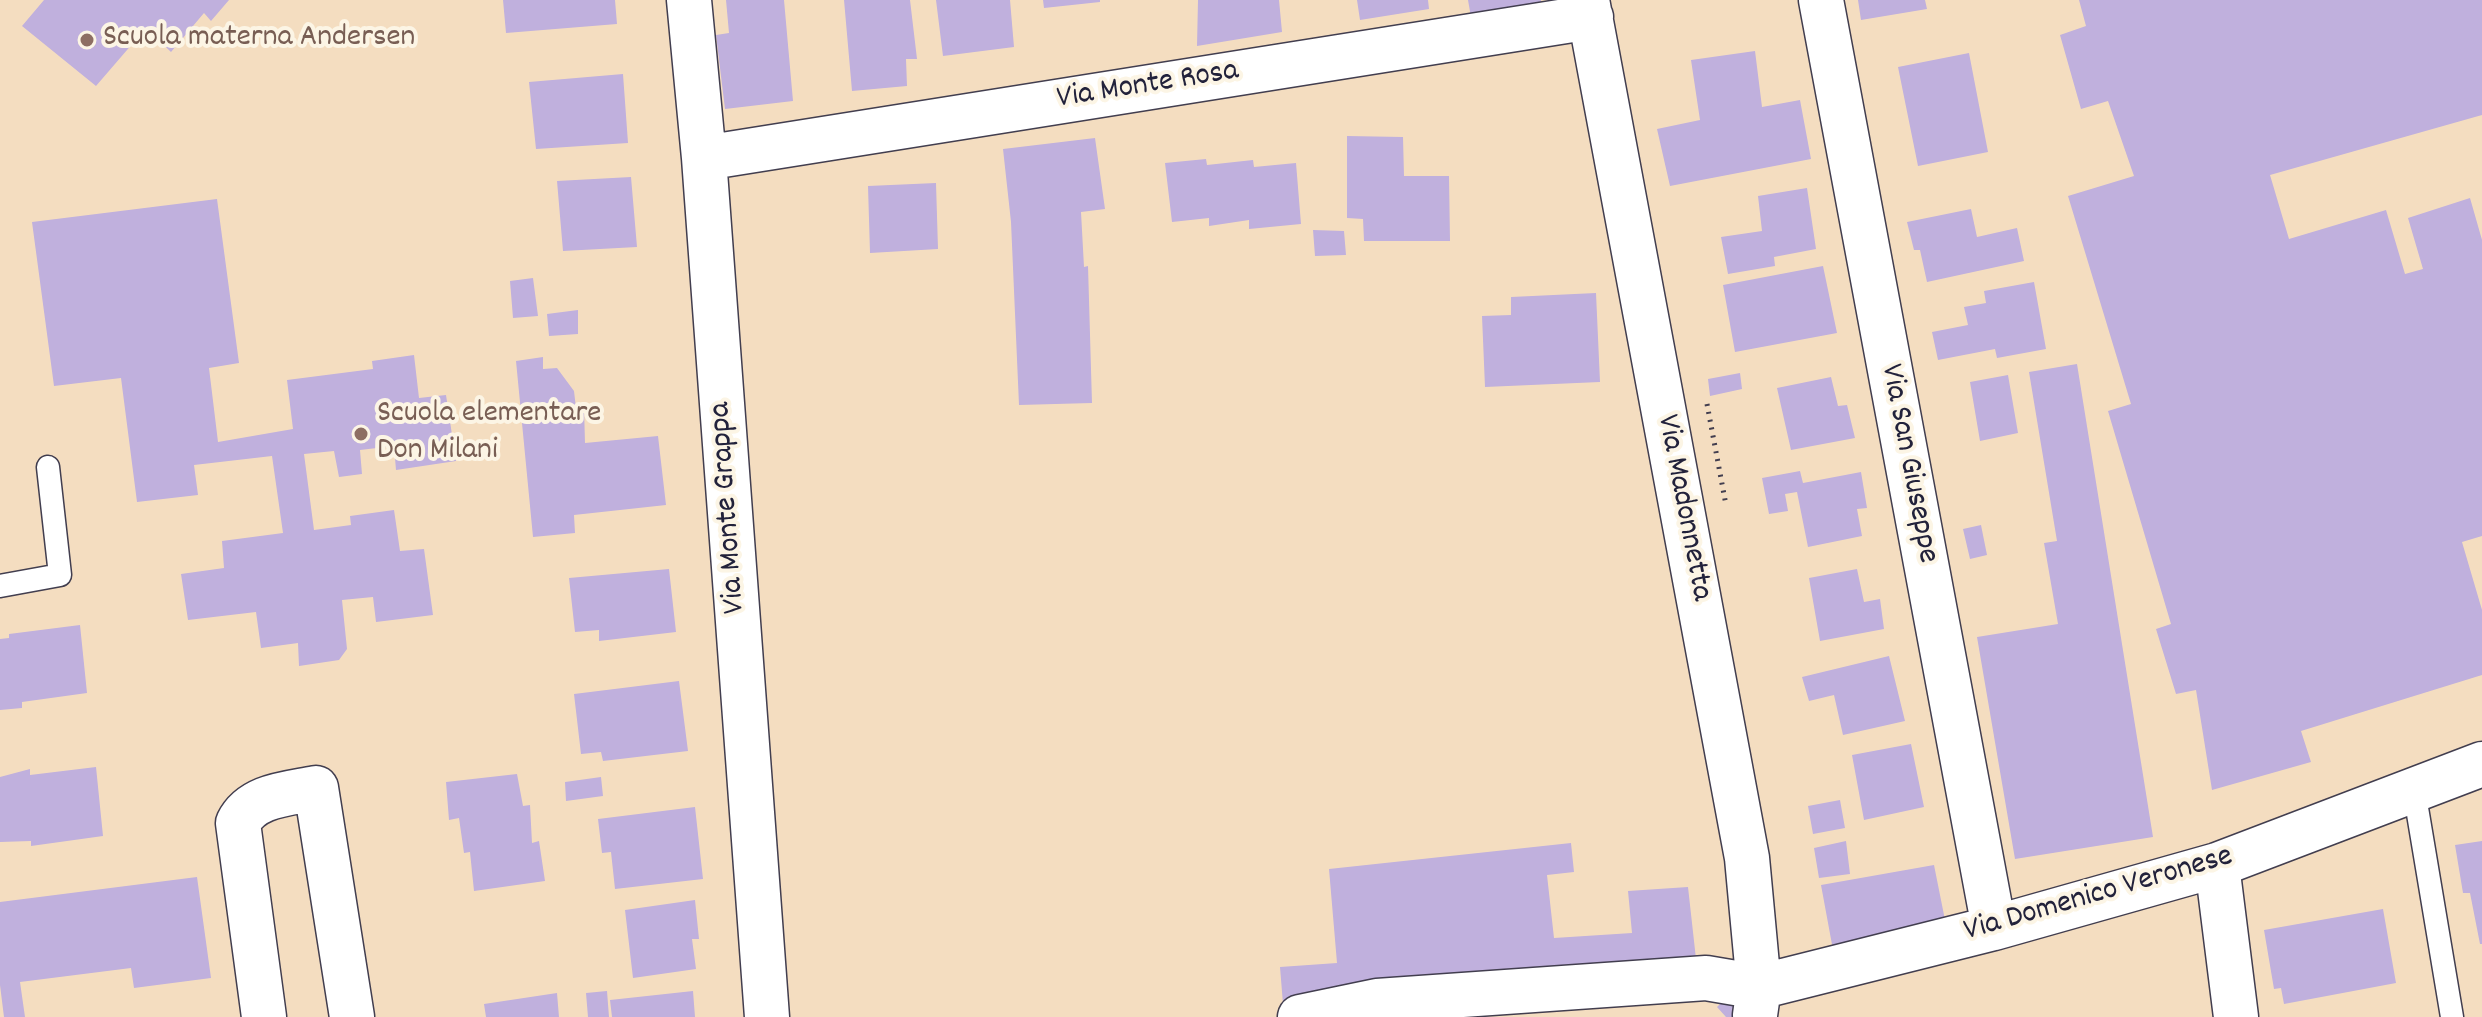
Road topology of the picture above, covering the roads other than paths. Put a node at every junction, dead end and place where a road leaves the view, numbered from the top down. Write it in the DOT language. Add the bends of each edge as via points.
graph roads {
  1 [pos="689,0"];
  2 [pos="1821,0"];
  3 [pos="1589,8"];
  4 [pos="704,158"];
  5 [pos="48,467"];
  6 [pos="0,586"];
  7 [pos="2482,764"];
  8 [pos="2414,790"];
  9 [pos="2217,865"];
  10 [pos="1994,928"];
  11 [pos="1757,1002"];
  12 [pos="1376,1009"];
  13 [pos="264,1017"];
  14 [pos="352,1017"];
  15 [pos="767,1017"];
  16 [pos="1300,1017"];
  17 [pos="2236,1017"];
  18 [pos="2452,1017"];
  1 -- 4 [label="street, Via Monte Grappa"];
  2 -- 10 [label="street, Via San Giuseppe"];
  3 -- 4 [label="street, Via Monte Rosa"];
  3 -- 11 [label="street, Via Madonnetta" via="1747,858"];
  4 -- 15 [label="street, Via Monte Grappa"];
  5 -- 6 [label="lane" via="60,575"];
  7 -- 8 [label="street, Via Domenico Veronese"];
  8 -- 9 [label="street, Via Domenico Veronese"];
  8 -- 18 [label="lane"];
  9 -- 10 [label="street, Via Domenico Veronese"];
  9 -- 17 [label="street"];
  10 -- 11 [label="street, Via Domenico Veronese"];
  11 -- 12 [label="street, Via Domenico Veronese" via="1706,978"];
  12 -- 16 [label="street, Via Domenico Veronese"];
  13 -- 14 [label="street" via="238,823 257,801 316,788"];
}
